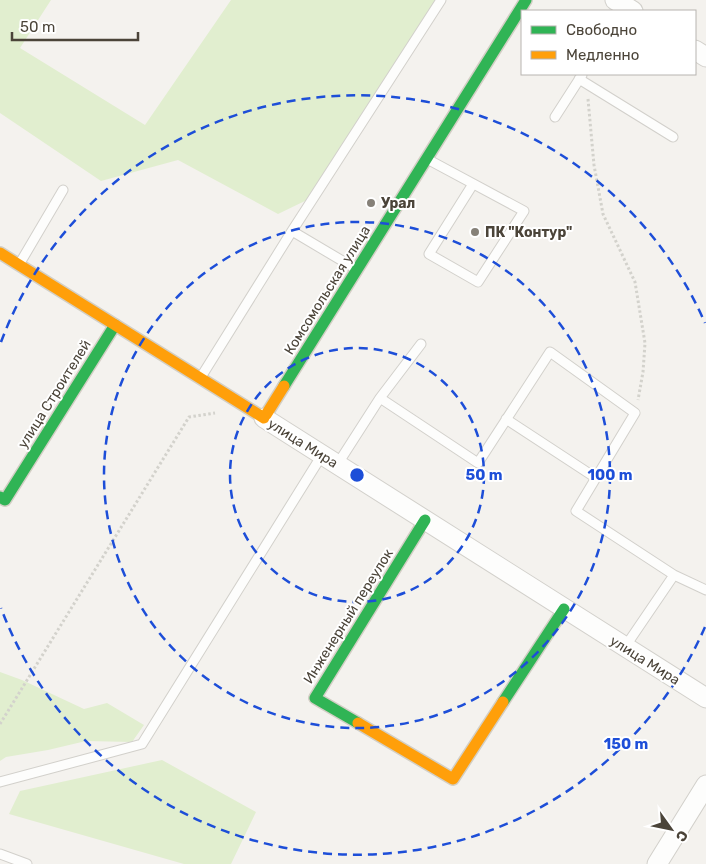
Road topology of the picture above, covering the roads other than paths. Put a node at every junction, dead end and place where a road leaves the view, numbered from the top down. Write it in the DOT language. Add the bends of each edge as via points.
graph roads {
  1 [pos="441,0"];
  2 [pos="526,0"];
  3 [pos="583,78"];
  4 [pos="555,117"];
  5 [pos="673,137"];
  6 [pos="427,159"];
  7 [pos="473,184"];
  8 [pos="63,190"];
  9 [pos="292,231"];
  10 [pos="0,253"];
  11 [pos="19,264"];
  12 [pos="357,269"];
  13 [pos="115,325"];
  14 [pos="421,344"];
  15 [pos="200,378"];
  16 [pos="380,398"];
  17 [pos="264,418"];
  18 [pos="506,419"];
  19 [pos="330,460"];
  20 [pos="596,478"];
  21 [pos="0,497"];
  22 [pos="425,520"];
  23 [pos="674,575"];
  24 [pos="706,590"];
  25 [pos="564,609"];
  26 [pos="625,647"];
  27 [pos="706,698"];
  28 [pos="0,782"];
  29 [pos="706,785"];
  30 [pos="0,854"];
  31 [pos="27,864"];
  32 [pos="657,864"];
  1 -- 9 [label="lane"];
  2 -- 6 [label="street, Комсомольская улица"];
  3 -- 4 [label="lane"];
  3 -- 5 [label="lane"];
  6 -- 7 [label="lane"];
  6 -- 12 [label="street, Комсомольская улица"];
  7 -- 7 [label="lane" via="524,211 478,282 429,254"];
  8 -- 11 [label="lane"];
  9 -- 12 [label="lane"];
  9 -- 15 [label="lane"];
  10 -- 11 [label="street, улица Мира"];
  11 -- 13 [label="street, улица Мира"];
  12 -- 17 [label="street, Комсомольская улица"];
  13 -- 15 [label="street, улица Мира"];
  13 -- 21 [label="street, улица Строителей" via="5,500"];
  14 -- 16 [label="lane"];
  15 -- 17 [label="street, улица Мира"];
  16 -- 18 [label="lane" via="478,463"];
  16 -- 19 [label="lane"];
  17 -- 19 [label="street, улица Мира"];
  18 -- 20 [label="lane"];
  18 -- 20 [label="lane" via="550,352 635,413"];
  19 -- 22 [label="street, улица Мира"];
  19 -- 28 [label="lane" via="142,744"];
  20 -- 23 [label="lane" via="576,511"];
  22 -- 25 [label="street, улица Мира"];
  22 -- 25 [label="street, Инженерный переулок" via="315,698 453,779"];
  23 -- 24 [label="lane"];
  23 -- 26 [label="lane"];
  25 -- 26 [label="street, улица Мира"];
  26 -- 27 [label="street, улица Мира"];
  29 -- 32 [label="street"];
  30 -- 31 [label="lane"];
}
